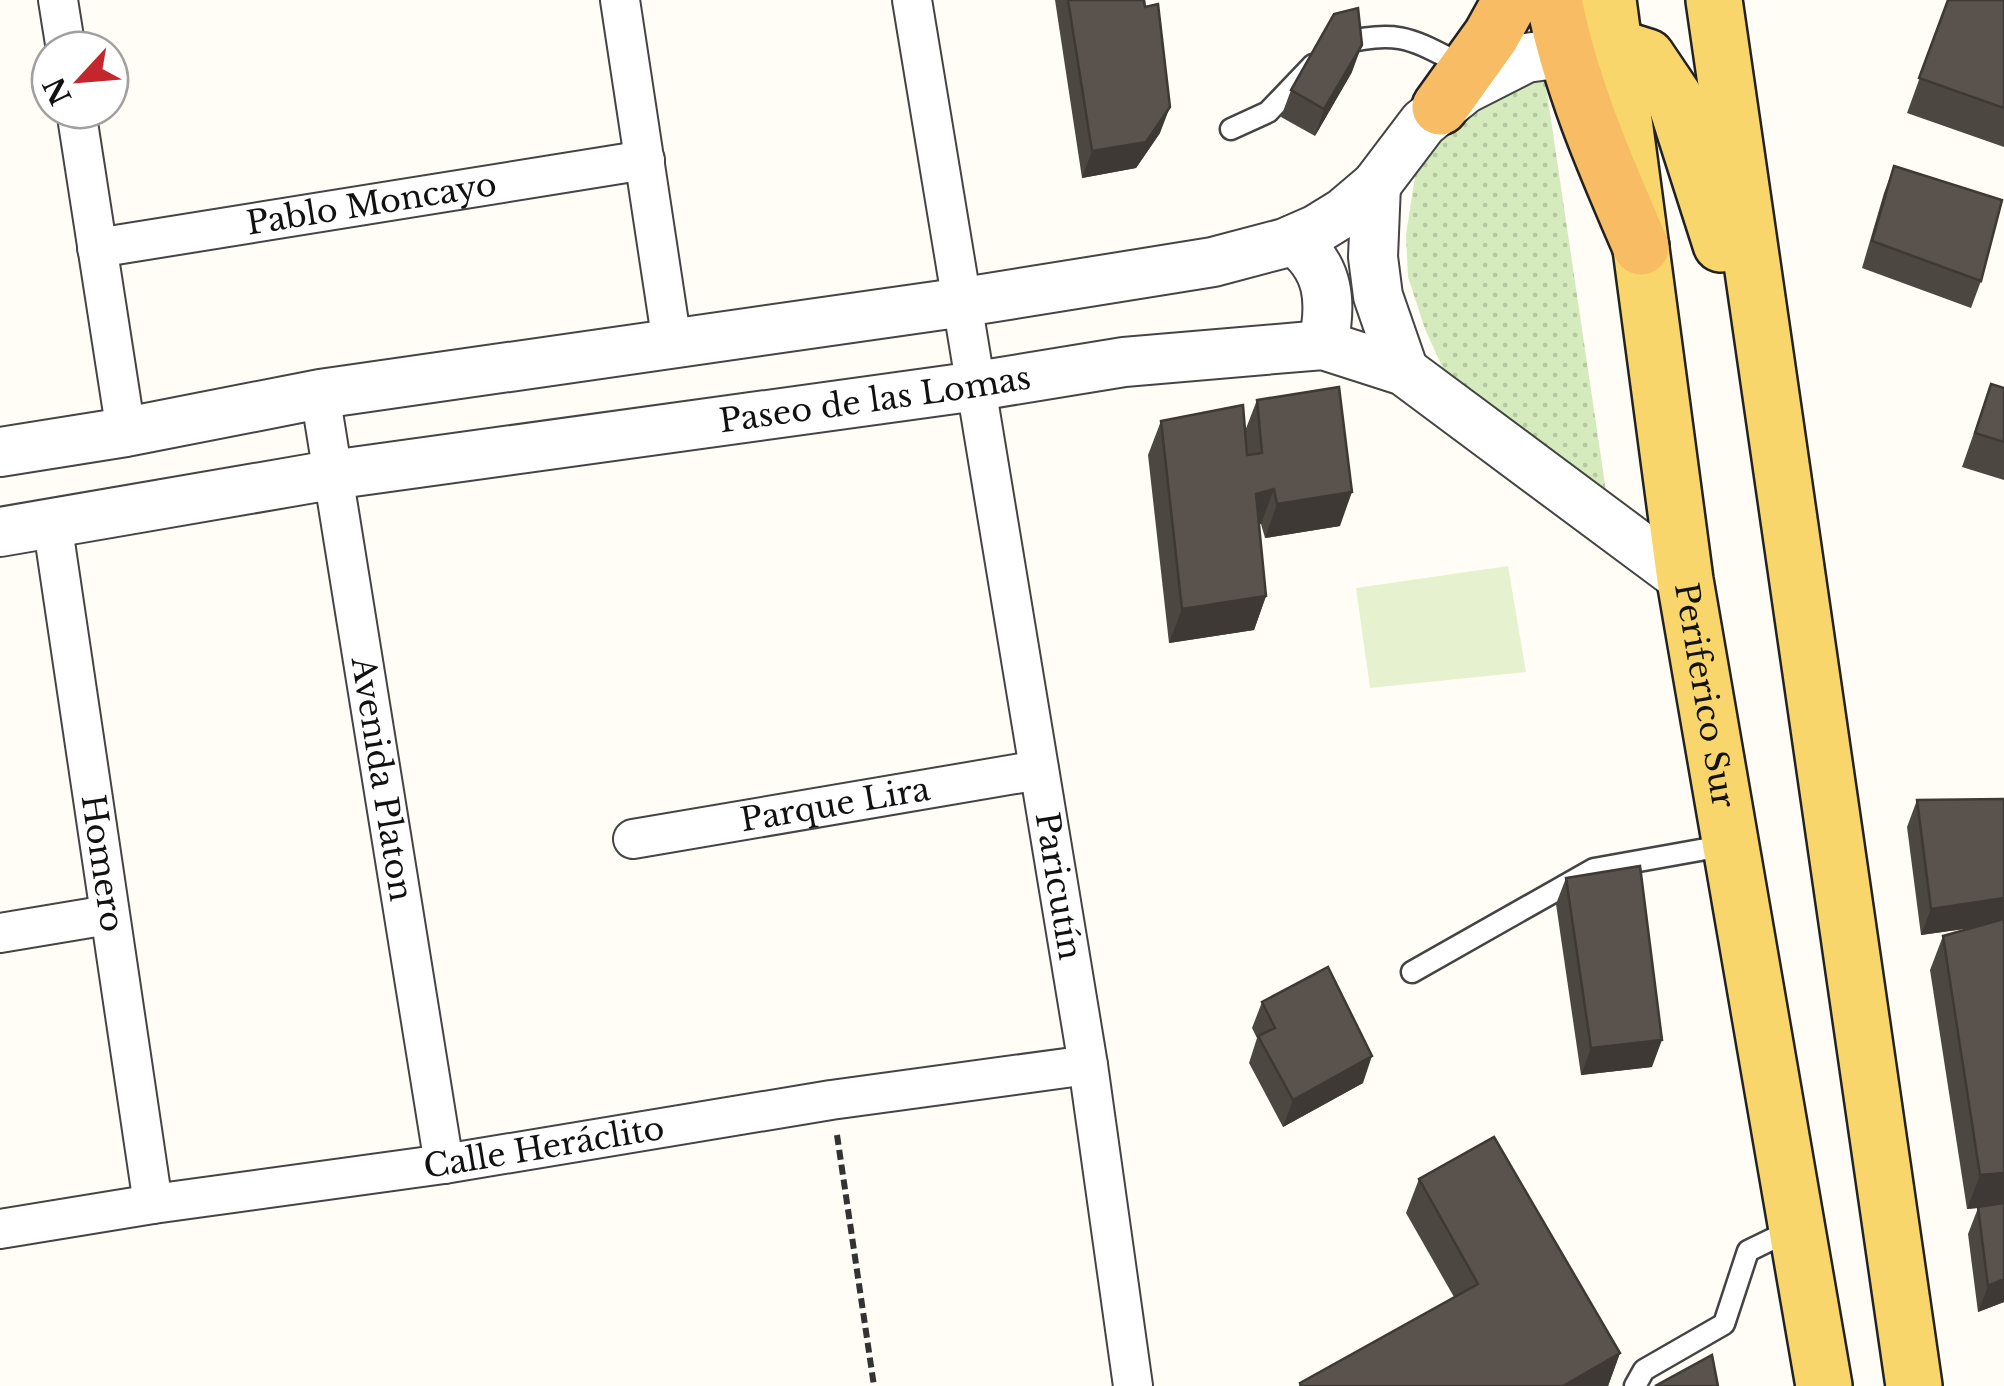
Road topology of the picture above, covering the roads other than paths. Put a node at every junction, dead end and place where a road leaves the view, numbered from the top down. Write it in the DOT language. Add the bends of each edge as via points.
graph roads {
  1 [pos="58,0"];
  2 [pos="620,0"];
  3 [pos="912,0"];
  4 [pos="1512,0"];
  5 [pos="1714,0"];
  6 [pos="1585,24"];
  7 [pos="63,30"];
  8 [pos="1454,88"];
  9 [pos="1231,129"];
  10 [pos="79,130"];
  11 [pos="645,160"];
  12 [pos="1376,185"];
  13 [pos="1293,240"];
  14 [pos="1641,247"];
  15 [pos="97,248"];
  16 [pos="964,302"];
  17 [pos="672,343"];
  18 [pos="1322,345"];
  19 [pos="1404,371"];
  20 [pos="977,386"];
  21 [pos="320,394"];
  22 [pos="126,432"];
  23 [pos="1781,450"];
  24 [pos="0,452"];
  25 [pos="332,475"];
  26 [pos="52,522"];
  27 [pos="0,532"];
  28 [pos="1685,580"];
  29 [pos="1039,770"];
  30 [pos="633,839"];
  31 [pos="1730,845"];
  32 [pos="108,915"];
  33 [pos="0,932"];
  34 [pos="1412,972"];
  35 [pos="1088,1066"];
  36 [pos="444,1164"];
  37 [pos="154,1204"];
  38 [pos="1797,1227"];
  39 [pos="0,1229"];
  40 [pos="1132,1386"];
  41 [pos="1635,1386"];
  42 [pos="1824,1386"];
  43 [pos="1914,1386"];
  1 -- 7 [label="street"];
  2 -- 11 [label="street"];
  3 -- 16 [label="street, Paricutín"];
  4 -- 8 [label="highway"];
  5 -- 23 [label="main road"];
  6 -- 8 [label="street" via="1465,89"];
  6 -- 14 [label="highway" via="1583,111"];
  6 -- 23 [label="main road" via="1647,58 1674,96"];
  8 -- 9 [label="lane" via="1410,38 1368,36 1331,46 1268,112"];
  8 -- 12 [label="street"];
  10 -- 15 [label="street"];
  11 -- 15 [label="street, Pablo Moncayo"];
  11 -- 17 [label="street"];
  12 -- 13 [label="street"];
  12 -- 19 [label="street" via="1378,296"];
  13 -- 16 [label="street" via="1213,262"];
  13 -- 18 [label="street" via="1309,251 1327,288"];
  14 -- 28 [label="main road, Periferico Sur"];
  15 -- 22 [label="street"];
  16 -- 17 [label="street"];
  16 -- 20 [label="street, Paricutín"];
  17 -- 21 [label="street"];
  18 -- 19 [label="street, Paseo de las Lomas"];
  18 -- 20 [label="street, Paseo de las Lomas" via="1124,362"];
  19 -- 28 [label="street, Paseo de las Lomas"];
  20 -- 25 [label="street, Paseo de las Lomas"];
  20 -- 29 [label="street, Paricutín"];
  21 -- 22 [label="street"];
  21 -- 25 [label="street, Avenida Platon"];
  22 -- 24 [label="street"];
  23 -- 43 [label="main road"];
  25 -- 26 [label="street, Paseo de las Lomas"];
  25 -- 36 [label="street, Avenida Platon"];
  26 -- 27 [label="street, Paseo de las Lomas"];
  26 -- 32 [label="street, Homero"];
  28 -- 31 [label="main road, Periferico Sur"];
  29 -- 30 [label="street, Parque Lira"];
  29 -- 35 [label="street, Paricutín"];
  31 -- 34 [label="lane" via="1594,869"];
  31 -- 38 [label="main road, Periferico Sur"];
  32 -- 33 [label="street"];
  32 -- 37 [label="street, Homero"];
  35 -- 36 [label="street, Calle Heráclito"];
  35 -- 40 [label="street, Paricutín"];
  36 -- 37 [label="street, Calle Heráclito"];
  37 -- 39 [label="street, Calle Heráclito"];
  38 -- 41 [label="lane" via="1748,1251 1724,1324 1644,1370"];
  38 -- 42 [label="main road, Periferico Sur"];
}
